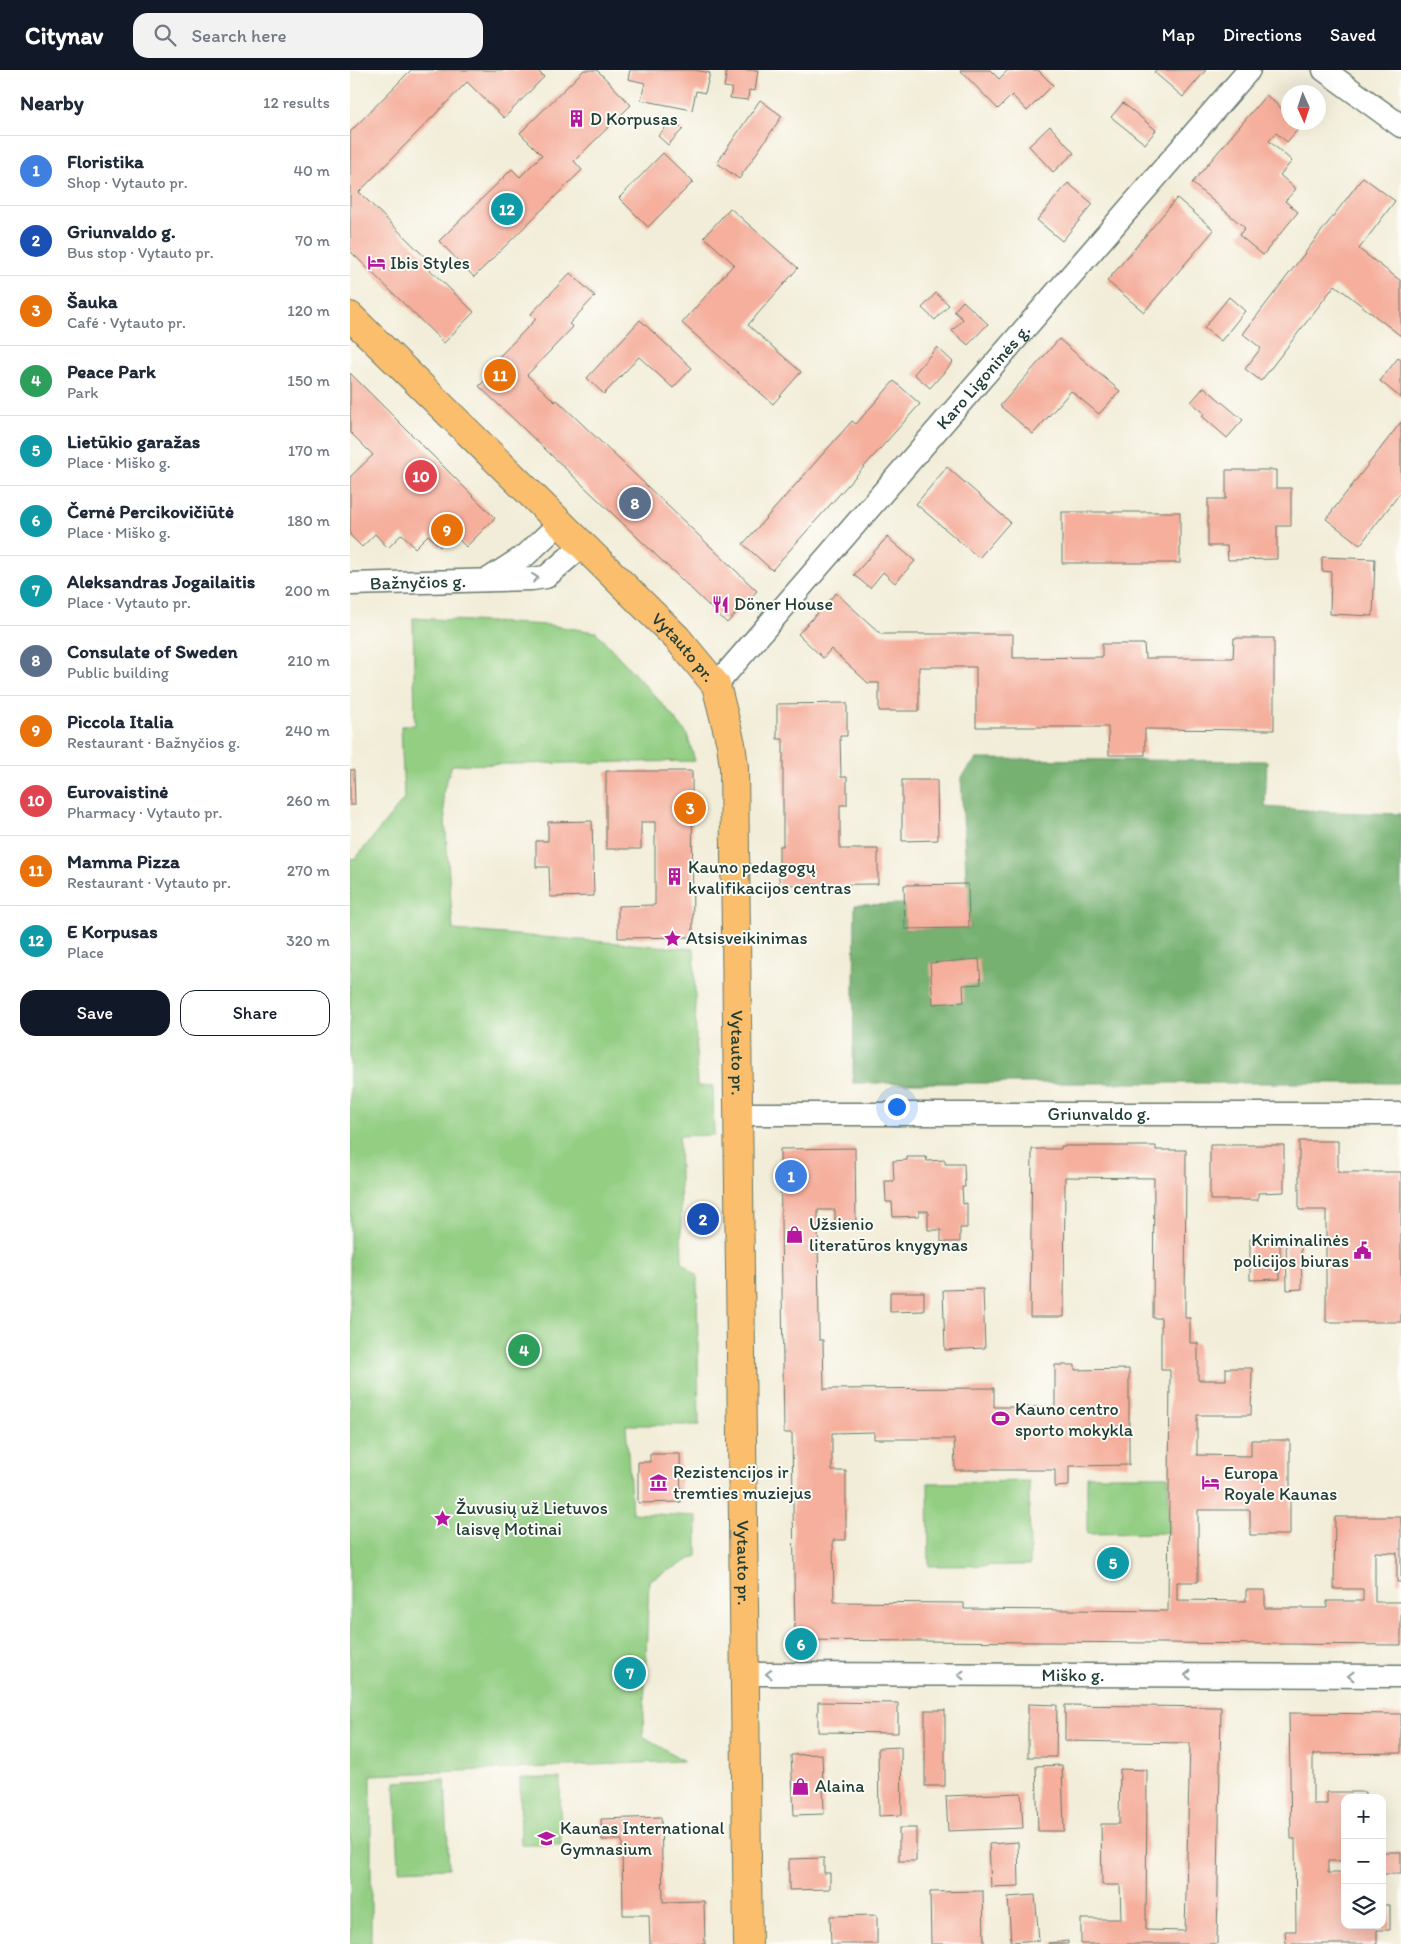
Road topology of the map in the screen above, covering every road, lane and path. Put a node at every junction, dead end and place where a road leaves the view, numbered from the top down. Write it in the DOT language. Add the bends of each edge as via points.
graph roads {
  1 [pos="1249,70"];
  2 [pos="1324,70"];
  3 [pos="1401,126"];
  4 [pos="350,316"];
  5 [pos="560,522"];
  6 [pos="583,544"];
  7 [pos="486,581"];
  8 [pos="350,584"];
  9 [pos="716,685"];
  10 [pos="737,1114"];
  11 [pos="1401,1114"];
  12 [pos="745,1674"];
  13 [pos="1401,1676"];
  14 [pos="748,1944"];
  1 -- 9 [label="street, Karo Ligoninės g."];
  2 -- 3 [label="street"];
  4 -- 5 [label="main road, Vytauto pr."];
  5 -- 6 [label="main road, Vytauto pr."];
  5 -- 7 [label="street, Bažnyčios g." via="526,555"];
  7 -- 6 [label="street, Bažnyčios g., one-way" via="546,577"];
  6 -- 9 [label="main road, Vytauto pr." via="677,638"];
  7 -- 8 [label="street, Bažnyčios g."];
  9 -- 10 [label="main road, Vytauto pr." via="734,767"];
  10 -- 11 [label="street, Griunvaldo g."];
  10 -- 12 [label="main road, Vytauto pr."];
  13 -- 12 [label="street, Miško g., one-way"];
  12 -- 14 [label="main road, Vytauto pr."];
}
